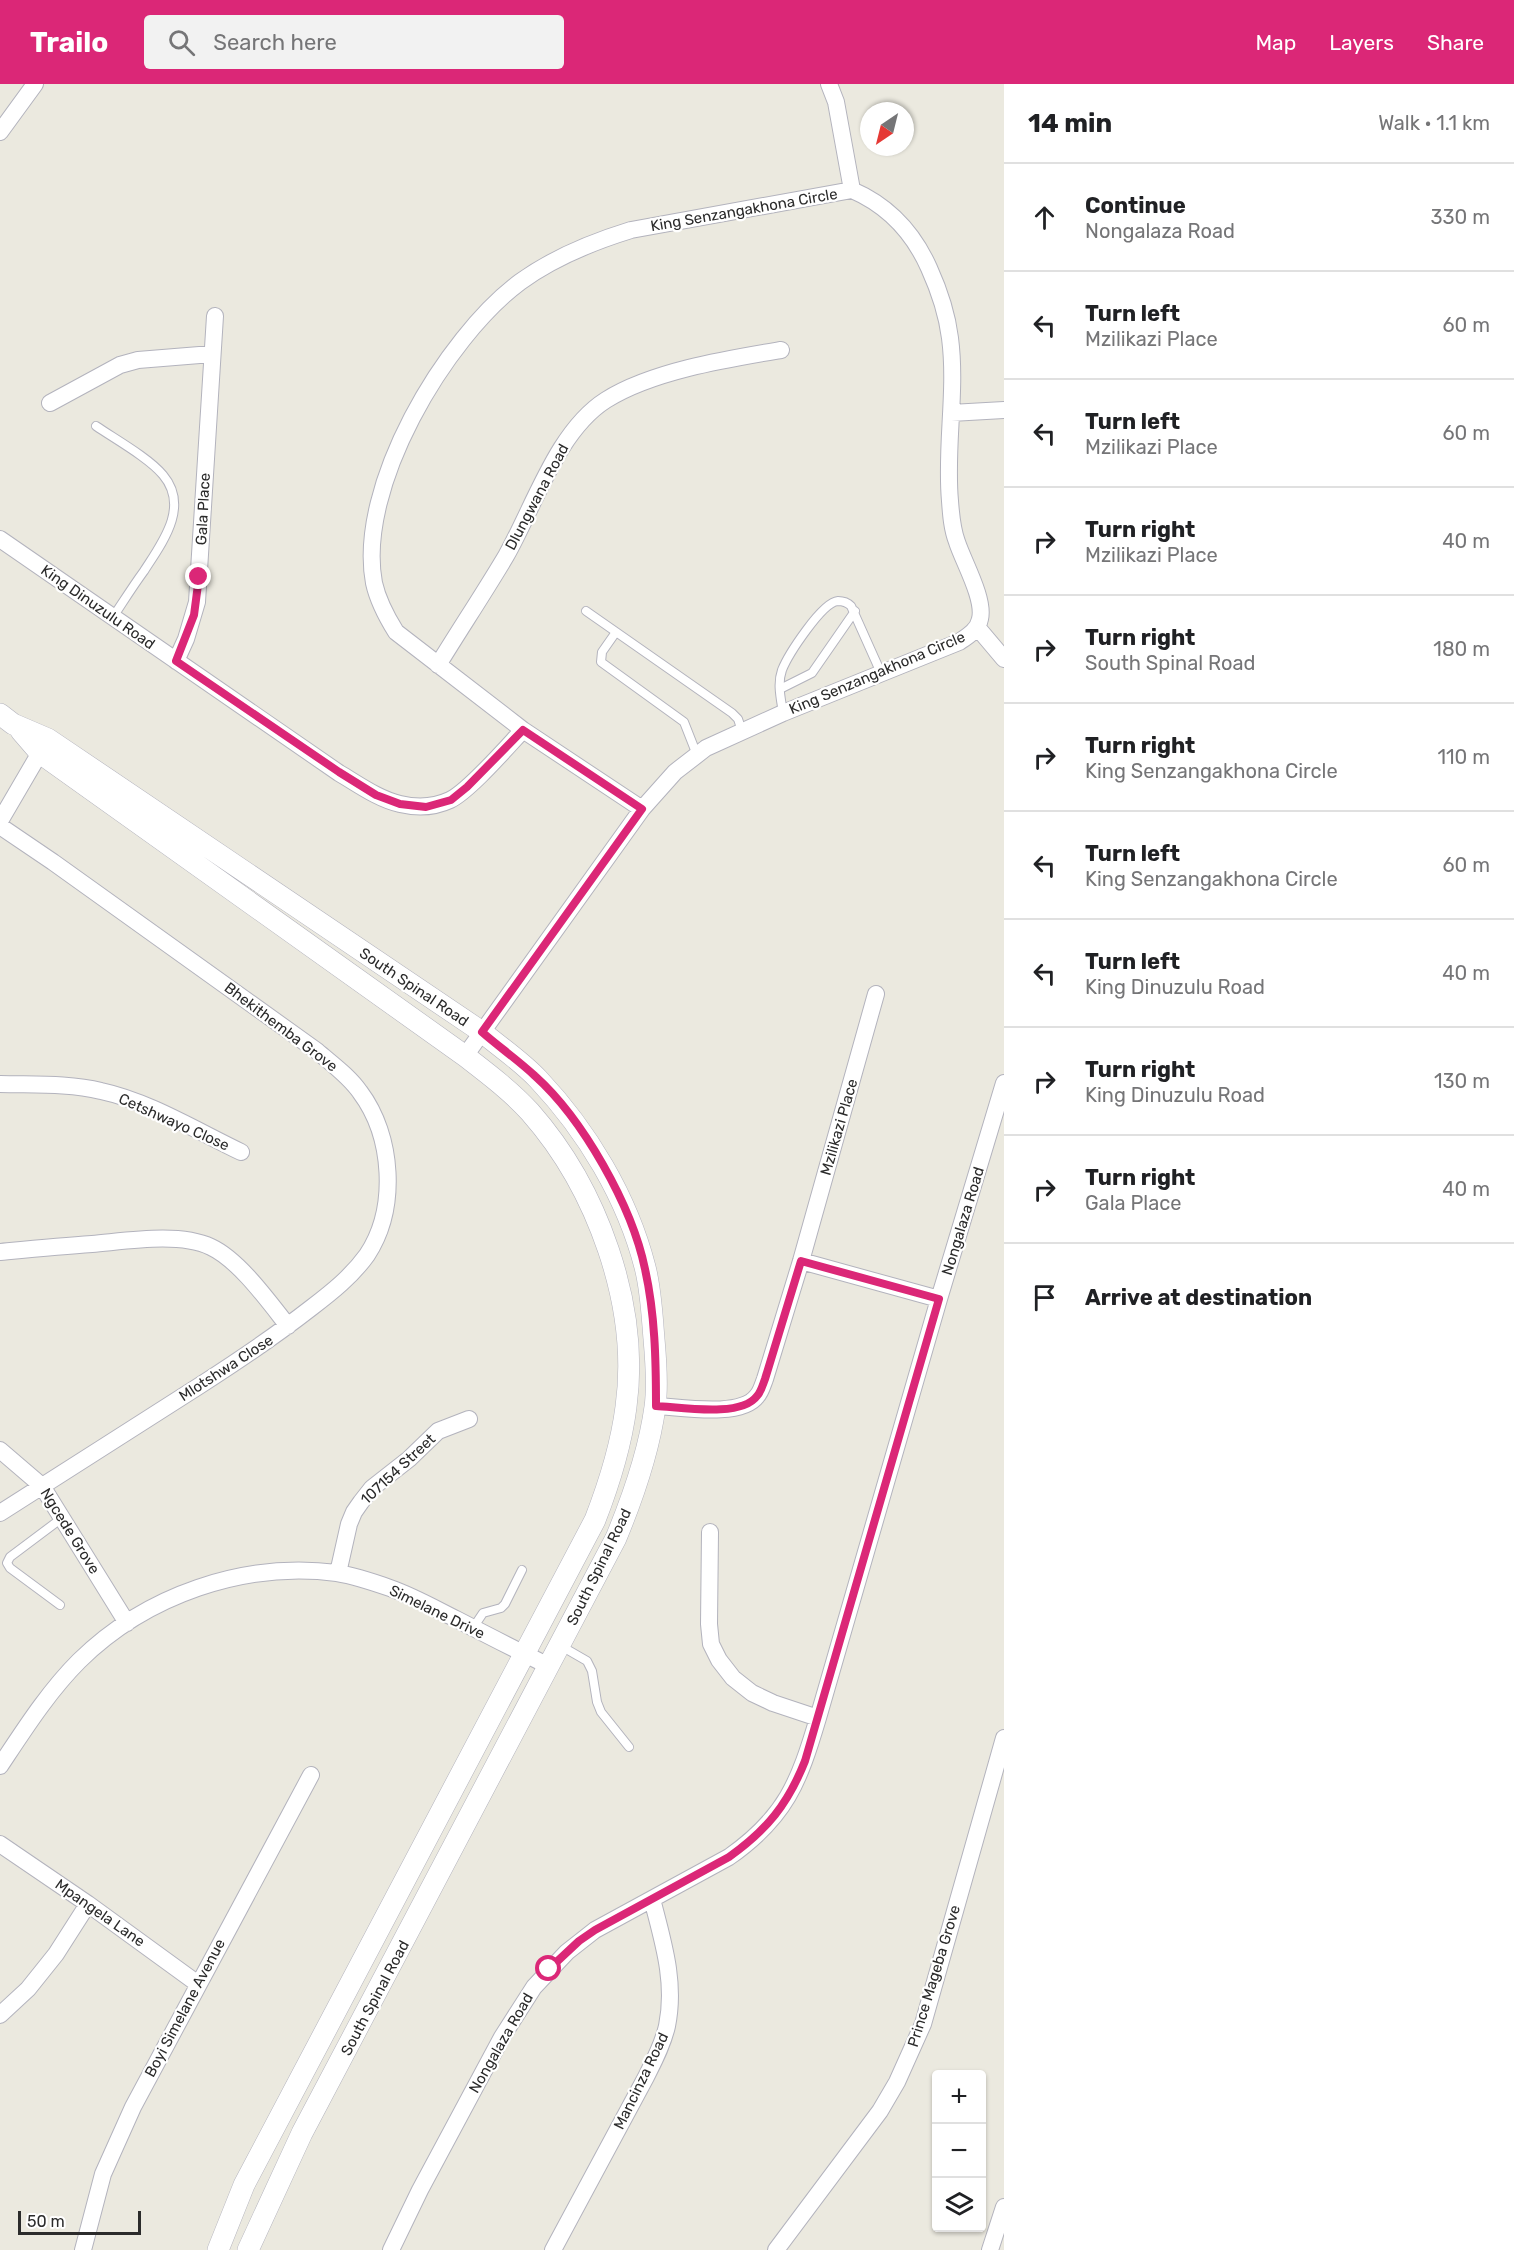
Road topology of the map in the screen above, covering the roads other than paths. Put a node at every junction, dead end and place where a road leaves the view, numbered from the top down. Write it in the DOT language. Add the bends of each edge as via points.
graph roads {
  1 [pos="35,84"];
  2 [pos="828,84"];
  3 [pos="0,132"];
  4 [pos="852,190"];
  5 [pos="215,316"];
  6 [pos="781,350"];
  7 [pos="212,354"];
  8 [pos="50,403"];
  9 [pos="1004,410"];
  10 [pos="951,413"];
  11 [pos="96,426"];
  12 [pos="0,539"];
  13 [pos="586,611"];
  14 [pos="855,611"];
  15 [pos="113,617"];
  16 [pos="977,627"];
  17 [pos="616,632"];
  18 [pos="1004,659"];
  19 [pos="176,661"];
  20 [pos="438,665"];
  21 [pos="881,673"];
  22 [pos="780,689"];
  23 [pos="783,713"];
  24 [pos="7,719"];
  25 [pos="523,730"];
  26 [pos="742,731"];
  27 [pos="44,746"];
  28 [pos="697,755"];
  29 [pos="642,809"];
  30 [pos="0,821"];
  31 [pos="0,826"];
  32 [pos="876,994"];
  33 [pos="482,1032"];
  34 [pos="465,1056"];
  35 [pos="1004,1083"];
  36 [pos="0,1084"];
  37 [pos="240,1152"];
  38 [pos="0,1252"];
  39 [pos="801,1261"];
  40 [pos="939,1299"];
  41 [pos="288,1326"];
  42 [pos="656,1406"];
  43 [pos="470,1419"];
  44 [pos="0,1450"];
  45 [pos="42,1486"];
  46 [pos="0,1513"];
  47 [pos="62,1518"];
  48 [pos="710,1532"];
  49 [pos="522,1570"];
  50 [pos="338,1573"];
  51 [pos="60,1605"];
  52 [pos="128,1623"];
  53 [pos="473,1628"];
  54 [pos="560,1645"];
  55 [pos="524,1654"];
  56 [pos="549,1666"];
  57 [pos="818,1718"];
  58 [pos="1004,1738"];
  59 [pos="629,1747"];
  60 [pos="0,1766"];
  61 [pos="311,1775"];
  62 [pos="0,1844"];
  63 [pos="652,1899"];
  64 [pos="88,1904"];
  65 [pos="198,1984"];
  66 [pos="0,2015"];
  67 [pos="1004,2207"];
  68 [pos="83,2250"];
  69 [pos="218,2250"];
  70 [pos="248,2250"];
  71 [pos="391,2250"];
  72 [pos="553,2250"];
  73 [pos="776,2250"];
  74 [pos="990,2250"];
  1 -- 3 [label="street"];
  2 -- 4 [label="street" via="836,102"];
  4 -- 10 [label="street, King Senzangakhona Circle" via="890,212 924,256 938,289 950,339"];
  4 -- 20 [label="street, King Senzangakhona Circle" via="631,230 596,240 521,282 467,333 439,372 396,453 377,507 371,558 383,612 396,632"];
  5 -- 7 [label="street, Gala Place"];
  6 -- 20 [label="street, Dlungwana Road" via="635,385 587,414 569,435 506,557"];
  7 -- 8 [label="street" via="120,365"];
  7 -- 19 [label="street, Gala Place" via="197,602"];
  9 -- 10 [label="street"];
  10 -- 16 [label="street, King Senzangakhona Circle" via="951,513 956,539 978,598 981,619"];
  11 -- 15 [label="lane" via="160,472 174,499 171,527 164,541"];
  12 -- 15 [label="street, King Dinuzulu Road"];
  13 -- 17 [label="lane"];
  14 -- 21 [label="lane"];
  14 -- 22 [label="lane" via="812,673"];
  14 -- 22 [label="lane" via="840,601 815,619 783,669"];
  15 -- 19 [label="street, King Dinuzulu Road"];
  16 -- 18 [label="street"];
  16 -- 21 [label="street, King Senzangakhona Circle" via="959,642"];
  17 -- 26 [label="lane" via="732,713"];
  17 -- 28 [label="lane" via="602,652 601,662 684,722"];
  19 -- 25 [label="street, King Dinuzulu Road" via="339,772 376,795 400,804 426,807 451,800"];
  20 -- 25 [label="street, King Senzangakhona Circle"];
  21 -- 23 [label="street, King Senzangakhona Circle"];
  22 -- 23 [label="lane"];
  23 -- 26 [label="street, King Senzangakhona Circle"];
  24 -- 27 [label="street, South Spinal Road"];
  25 -- 29 [label="street, King Senzangakhona Circle"];
  26 -- 28 [label="street, King Senzangakhona Circle"];
  27 -- 30 [label="street"];
  27 -- 33 [label="street, South Spinal Road"];
  27 -- 34 [label="street, South Spinal Road"];
  28 -- 29 [label="street, King Senzangakhona Circle" via="675,772"];
  29 -- 33 [label="street, King Senzangakhona Circle"];
  31 -- 41 [label="street, Bhekithemba Grove" via="317,1051 360,1091 375,1116 387,1164 387,1192 378,1233 368,1253 341,1285"];
  32 -- 39 [label="street, Mzilikazi Place"];
  33 -- 34 [label="street, King Senzangakhona Circle"];
  33 -- 42 [label="street, South Spinal Road" via="536,1077 567,1112 593,1149 623,1207 645,1268 656,1363"];
  34 -- 55 [label="street, South Spinal Road" via="529,1110 580,1184 614,1269 628,1350 627,1406 608,1487 595,1520"];
  35 -- 40 [label="street, Nongalaza Road"];
  36 -- 37 [label="street, Cetshwayo Close" via="102,1091 147,1107"];
  38 -- 41 [label="street, Mlotshwa Close" via="141,1239 195,1242 225,1256"];
  39 -- 40 [label="street"];
  39 -- 42 [label="street, Mzilikazi Place" via="757,1397 734,1408"];
  40 -- 57 [label="street, Nongalaza Road"];
  41 -- 45 [label="street, Mlotshwa Close"];
  42 -- 54 [label="street, South Spinal Road" via="625,1518"];
  43 -- 50 [label="street, 107154 Street" via="438,1431 372,1488 349,1524"];
  44 -- 45 [label="street, Ngcede Grove"];
  45 -- 46 [label="street, Mlotshwa Close"];
  45 -- 47 [label="street, Ngcede Grove"];
  47 -- 51 [label="lane" via="7,1563"];
  47 -- 52 [label="street, Ngcede Grove"];
  48 -- 57 [label="street" via="709,1624 711,1644 719,1660 752,1693"];
  49 -- 53 [label="lane" via="505,1604 483,1613"];
  50 -- 52 [label="street, Simelane Drive" via="271,1571 213,1582 156,1606"];
  50 -- 53 [label="street, Simelane Drive" via="391,1588"];
  52 -- 60 [label="street, Simelane Drive" via="63,1678"];
  53 -- 55 [label="street, Simelane Drive"];
  54 -- 56 [label="street, South Spinal Road"];
  54 -- 59 [label="lane" via="587,1661 601,1712"];
  55 -- 56 [label="street, Simelane Drive"];
  55 -- 69 [label="street, South Spinal Road" via="244,2185"];
  56 -- 70 [label="street, South Spinal Road" via="302,2133"];
  57 -- 63 [label="street, Nongalaza Road" via="797,1780 764,1830 729,1857"];
  58 -- 73 [label="street, Prince Mageba Grove" via="911,2053 880,2111"];
  61 -- 65 [label="street, Boyi Simelane Avenue"];
  62 -- 64 [label="street, Mpangela Lane"];
  63 -- 71 [label="street, Nongalaza Road" via="579,1941 534,1987 502,2037"];
  63 -- 72 [label="street, Mancinza Road" via="672,1986 667,2027 646,2077"];
  64 -- 65 [label="street, Mpangela Lane"];
  64 -- 66 [label="street" via="56,1954 28,1989"];
  65 -- 68 [label="street, Boyi Simelane Avenue" via="114,2146"];
  67 -- 74 [label="street"];
}
